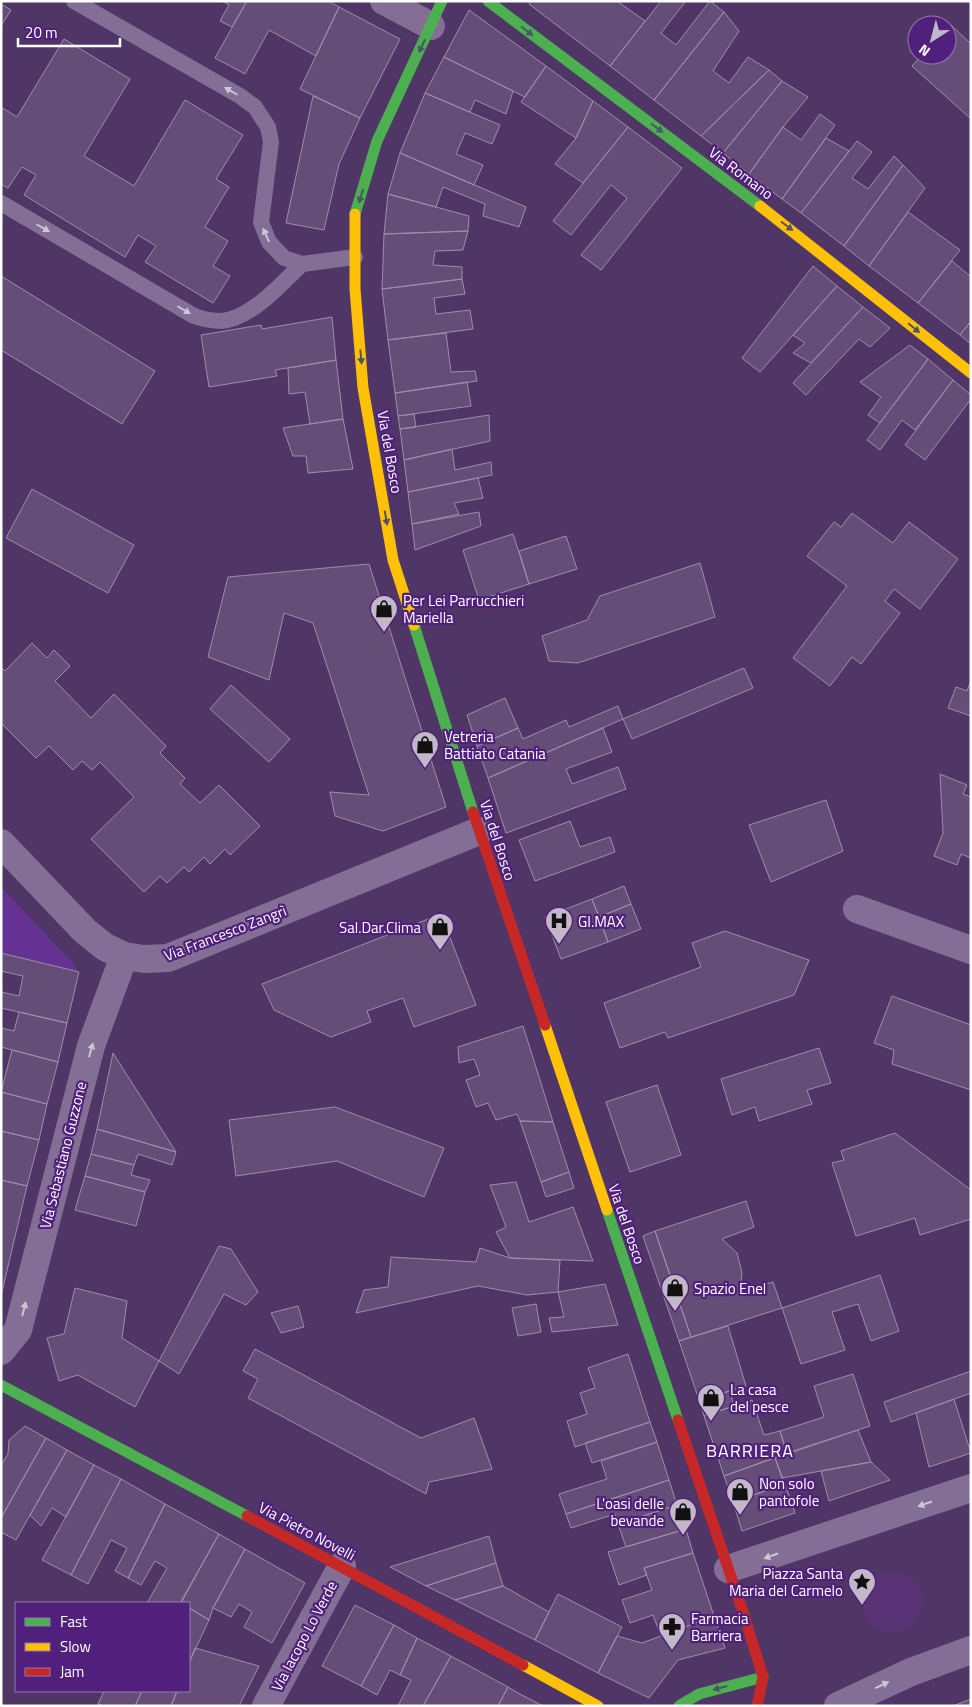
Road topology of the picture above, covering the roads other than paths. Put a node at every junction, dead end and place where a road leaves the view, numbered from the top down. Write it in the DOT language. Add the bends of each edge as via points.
graph roads {
  1 [pos="74,1"];
  2 [pos="384,1"];
  3 [pos="442,1"];
  4 [pos="488,1"];
  5 [pos="431,26"];
  6 [pos="1,203"];
  7 [pos="355,257"];
  8 [pos="302,264"];
  9 [pos="971,373"];
  10 [pos="479,831"];
  11 [pos="1,843"];
  12 [pos="858,910"];
  13 [pos="971,950"];
  14 [pos="124,956"];
  15 [pos="1,1351"];
  16 [pos="1,1385"];
  17 [pos="971,1488"];
  18 [pos="342,1566"];
  19 [pos="728,1569"];
  20 [pos="971,1650"];
  21 [pos="763,1677"];
  22 [pos="266,1706"];
  23 [pos="598,1706"];
  24 [pos="679,1706"];
  25 [pos="758,1706"];
  26 [pos="838,1706"];
  8 -- 1 [label="lane, one-way" via="284,258 269,242 261,222 271,142 268,127 254,107"];
  2 -- 5 [label="street"];
  3 -- 5 [label="main road, Via del Bosco"];
  4 -- 9 [label="main road, Via Romano, one-way" via="790,228"];
  5 -- 7 [label="main road, Via del Bosco, one-way" via="377,141 356,213"];
  6 -- 8 [label="lane, one-way" via="194,316 208,320 222,321 248,312"];
  7 -- 8 [label="lane"];
  7 -- 10 [label="main road, Via del Bosco, one-way" via="363,388 393,560"];
  10 -- 14 [label="street, Via Francesco Zangrì" via="168,958"];
  10 -- 19 [label="main road, Via del Bosco"];
  11 -- 14 [label="street, Via Francesco Zangrì" via="85,931 105,947"];
  12 -- 13 [label="street"];
  15 -- 14 [label="street, Via Sebastiano Guzzone, one-way" via="18,1330 92,1046"];
  16 -- 18 [label="main road, Via Pietro Novelli"];
  17 -- 19 [label="street, one-way"];
  18 -- 22 [label="street, Via Iacopo Lo Verde"];
  18 -- 23 [label="main road, Via Pietro Novelli"];
  19 -- 21 [label="main road, Via del Bosco"];
  26 -- 20 [label="street, one-way" via="910,1672"];
  21 -- 24 [label="main road, one-way" via="699,1694"];
  21 -- 25 [label="main road, Via del Bosco"];
}
